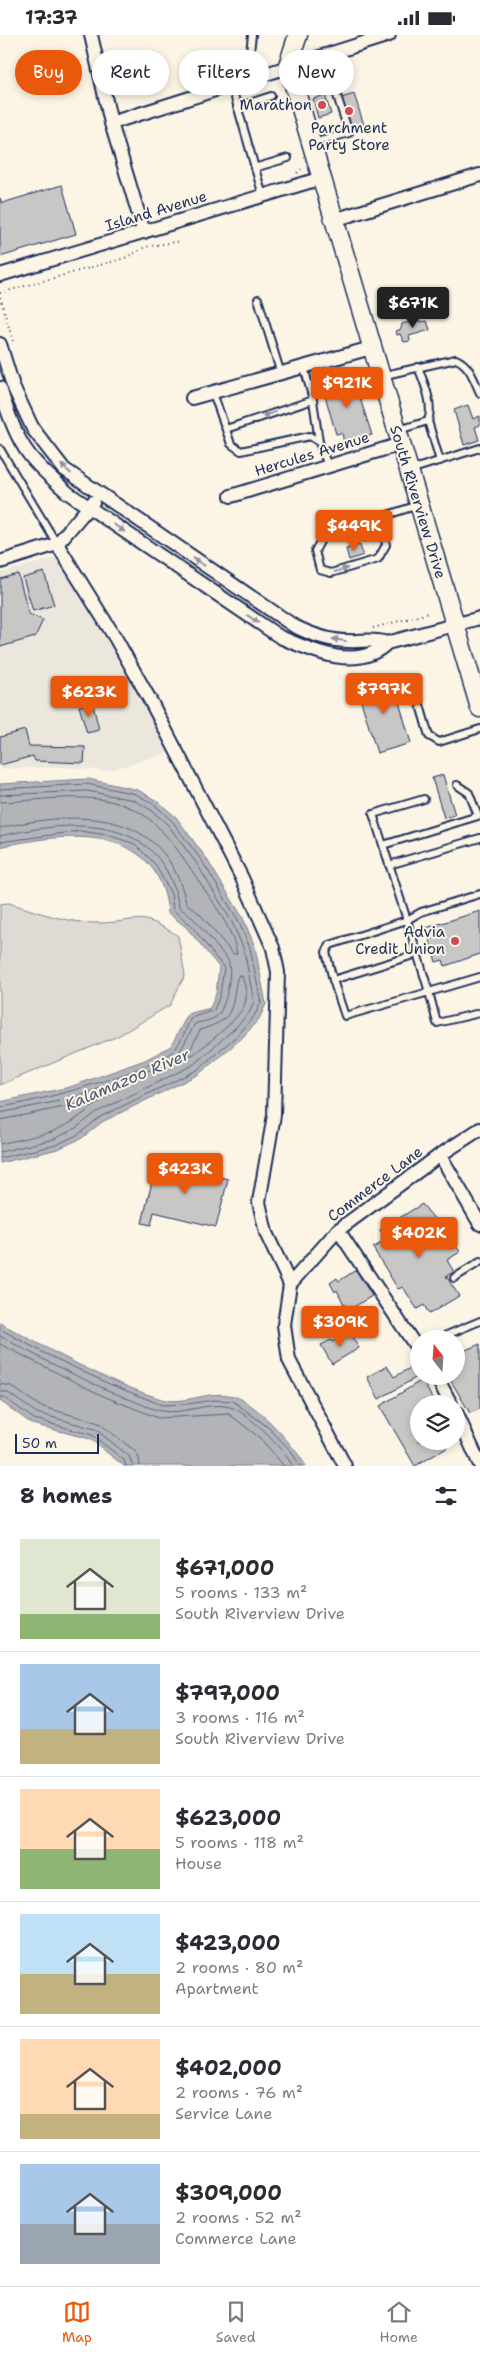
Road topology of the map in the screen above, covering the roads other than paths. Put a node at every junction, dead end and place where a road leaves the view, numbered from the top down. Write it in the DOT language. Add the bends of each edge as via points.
graph roads {
  1 [pos="91,35"];
  2 [pos="252,35"];
  3 [pos="298,35"];
  4 [pos="390,35"];
  5 [pos="250,50"];
  6 [pos="293,50"];
  7 [pos="338,50"];
  8 [pos="199,95"];
  9 [pos="234,95"];
  10 [pos="297,95"];
  11 [pos="337,95"];
  12 [pos="271,96"];
  13 [pos="237,107"];
  14 [pos="111,123"];
  15 [pos="312,144"];
  16 [pos="288,158"];
  17 [pos="254,168"];
  18 [pos="480,175"];
  19 [pos="322,178"];
  20 [pos="263,196"];
  21 [pos="334,220"];
  22 [pos="144,232"];
  23 [pos="0,275"];
  24 [pos="258,299"];
  25 [pos="0,344"];
  26 [pos="371,348"];
  27 [pos="304,367"];
  28 [pos="418,367"];
  29 [pos="281,373"];
  30 [pos="380,377"];
  31 [pos="0,388"];
  32 [pos="213,393"];
  33 [pos="480,393"];
  34 [pos="192,399"];
  35 [pos="313,400"];
  36 [pos="428,421"];
  37 [pos="226,429"];
  38 [pos="399,437"];
  39 [pos="320,442"];
  40 [pos="480,448"];
  41 [pos="0,449"];
  42 [pos="440,461"];
  43 [pos="328,467"];
  44 [pos="409,470"];
  45 [pos="100,494"];
  46 [pos="231,496"];
  47 [pos="420,504"];
  48 [pos="89,507"];
  49 [pos="381,517"];
  50 [pos="57,544"];
  51 [pos="0,561"];
  52 [pos="480,618"];
  53 [pos="455,624"];
  54 [pos="387,643"];
  55 [pos="414,684"];
  56 [pos="477,687"];
  57 [pos="480,708"];
  58 [pos="480,729"];
  59 [pos="457,785"];
  60 [pos="424,799"];
  61 [pos="479,818"];
  62 [pos="480,838"];
  63 [pos="383,845"];
  64 [pos="389,865"];
  65 [pos="480,894"];
  66 [pos="408,920"];
  67 [pos="417,954"];
  68 [pos="480,977"];
  69 [pos="333,980"];
  70 [pos="429,992"];
  71 [pos="480,1013"];
  72 [pos="480,1129"];
  73 [pos="440,1155"];
  74 [pos="480,1224"];
  75 [pos="338,1230"];
  76 [pos="480,1262"];
  77 [pos="454,1278"];
  78 [pos="290,1284"];
  79 [pos="480,1321"];
  80 [pos="458,1330"];
  81 [pos="410,1336"];
  82 [pos="465,1432"];
  83 [pos="480,1465"];
  84 [pos="346,1466"];
  1 -- 14 [label="street"];
  2 -- 5 [label="lane"];
  3 -- 6 [label="street"];
  4 -- 7 [label="street"];
  8 -- 14 [label="street"];
  9 -- 13 [label="lane"];
  10 -- 15 [label="street, South Riverview Drive"];
  11 -- 15 [label="lane" via="349,133"];
  12 -- 13 [label="lane"];
  13 -- 17 [label="lane"];
  14 -- 22 [label="street"];
  15 -- 19 [label="street, South Riverview Drive"];
  16 -- 17 [label="lane"];
  17 -- 20 [label="lane"];
  18 -- 21 [label="street"];
  19 -- 20 [label="street, Island Avenue"];
  19 -- 21 [label="street, South Riverview Drive"];
  20 -- 22 [label="street, Island Avenue"];
  21 -- 26 [label="street, South Riverview Drive"];
  22 -- 23 [label="street, Island Avenue"];
  24 -- 29 [label="lane"];
  45 -- 25 [label="street, one-way" via="64,469 33,429 13,386"];
  26 -- 27 [label="street"];
  26 -- 30 [label="street, South Riverview Drive"];
  27 -- 29 [label="street"];
  27 -- 35 [label="lane"];
  28 -- 30 [label="lane"];
  28 -- 33 [label="lane" via="456,359 471,373"];
  28 -- 36 [label="lane" via="428,396"];
  29 -- 32 [label="street"];
  30 -- 38 [label="street, South Riverview Drive"];
  31 -- 48 [label="street" via="24,447 45,473"];
  32 -- 34 [label="street"];
  32 -- 37 [label="lane"];
  35 -- 37 [label="lane, one-way"];
  35 -- 39 [label="lane"];
  36 -- 38 [label="lane"];
  36 -- 42 [label="lane"];
  37 -- 39 [label="lane" via="231,444 241,451 310,436"];
  38 -- 43 [label="street, Hercules Avenue"];
  38 -- 44 [label="street, South Riverview Drive"];
  39 -- 43 [label="lane"];
  40 -- 42 [label="lane"];
  41 -- 50 [label="lane"];
  42 -- 44 [label="lane"];
  43 -- 46 [label="street, Hercules Avenue"];
  44 -- 47 [label="street, South Riverview Drive"];
  45 -- 48 [label="street"];
  54 -- 45 [label="street, one-way" via="375,639 347,641 328,638 294,626"];
  47 -- 49 [label="lane"];
  47 -- 53 [label="street, South Riverview Drive"];
  48 -- 50 [label="street"];
  48 -- 54 [label="street, one-way" via="280,637 311,651 352,658 378,652"];
  49 -- 49 [label="lane, one-way" via="323,536 315,551 320,570 331,573 378,559 386,545"];
  50 -- 51 [label="street"];
  50 -- 78 [label="street" via="150,700 242,878 273,948 278,972 274,1115 259,1202 266,1233"];
  52 -- 53 [label="street"];
  53 -- 54 [label="street"];
  53 -- 56 [label="street, South Riverview Drive"];
  55 -- 58 [label="lane" via="429,736 434,740 439,742"];
  56 -- 57 [label="street, South Riverview Drive"];
  59 -- 61 [label="lane" via="469,793"];
  60 -- 63 [label="lane" via="373,814"];
  61 -- 63 [label="lane"];
  62 -- 64 [label="lane"];
  63 -- 64 [label="lane"];
  64 -- 66 [label="lane"];
  65 -- 66 [label="lane" via="421,912"];
  66 -- 67 [label="lane"];
  66 -- 69 [label="lane" via="330,945 326,952"];
  67 -- 69 [label="lane"];
  67 -- 70 [label="lane"];
  68 -- 70 [label="lane"];
  69 -- 70 [label="lane" via="344,1016"];
  70 -- 71 [label="lane" via="437,1023"];
  72 -- 73 [label="street, Commerce Lane"];
  73 -- 74 [label="street"];
  73 -- 75 [label="street, Commerce Lane"];
  75 -- 78 [label="street, Commerce Lane"];
  75 -- 81 [label="street"];
  76 -- 77 [label="lane"];
  78 -- 84 [label="street" via="284,1325 290,1360"];
  79 -- 80 [label="lane"];
  82 -- 83 [label="street"];
}
